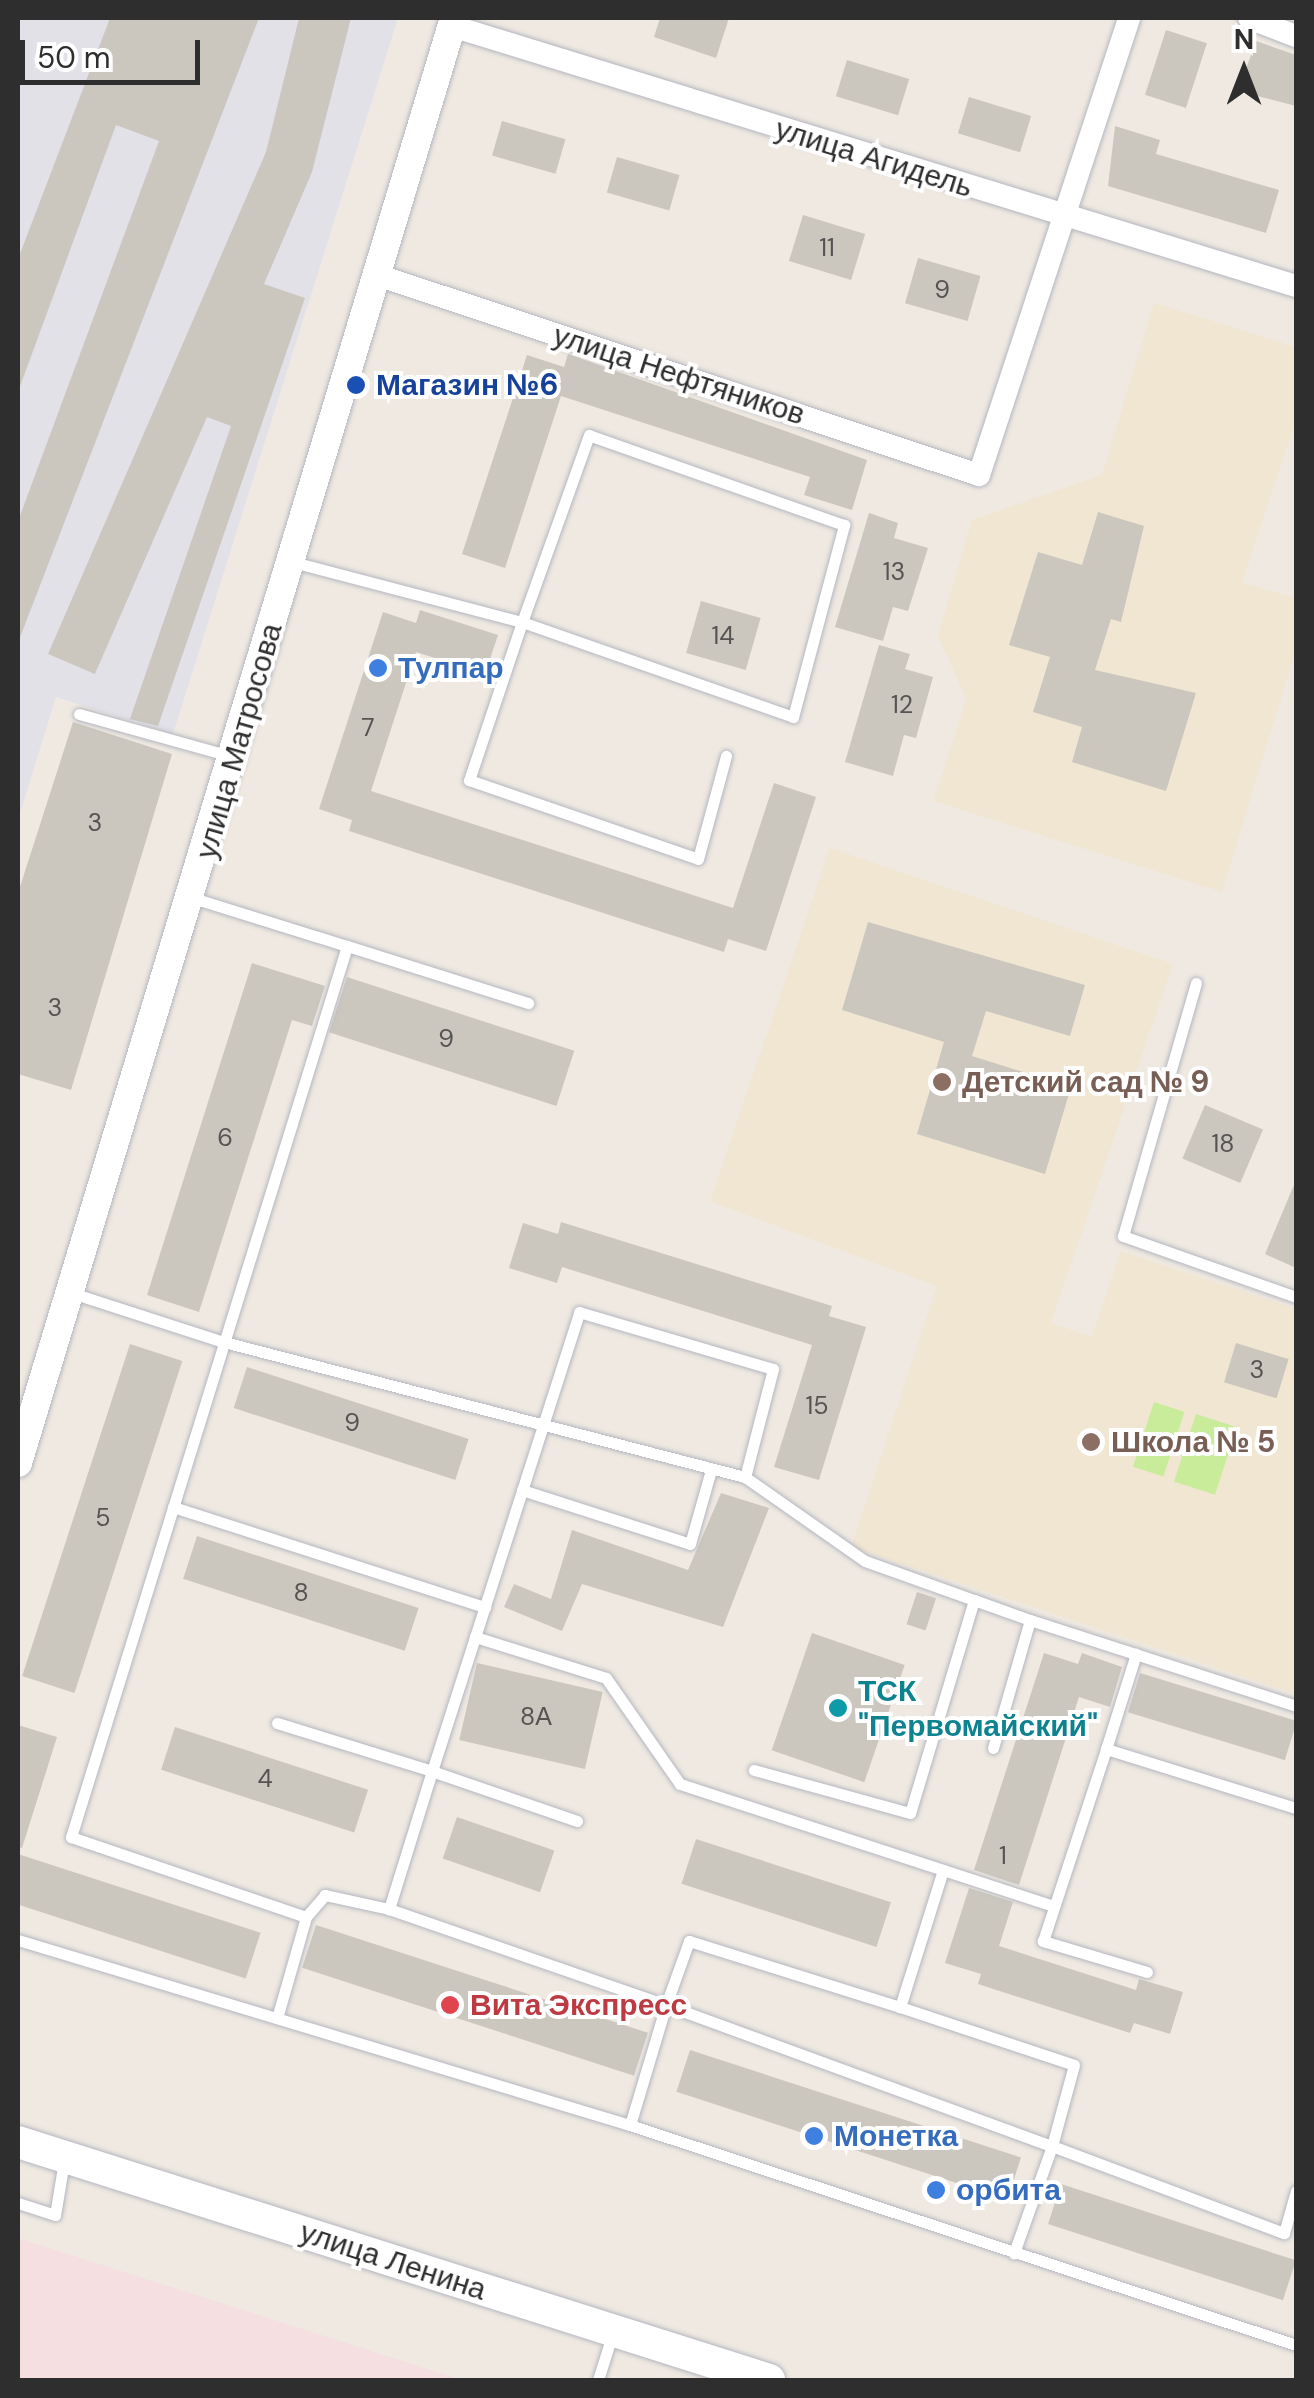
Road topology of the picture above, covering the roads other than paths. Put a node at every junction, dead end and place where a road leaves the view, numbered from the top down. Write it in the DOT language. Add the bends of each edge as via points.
graph roads {
  1 [pos="1129,18"];
  2 [pos="1249,18"];
  3 [pos="453,22"];
  4 [pos="1296,36"];
  5 [pos="1068,219"];
  6 [pos="380,276"];
  7 [pos="1296,286"];
  8 [pos="292,562"];
  9 [pos="522,622"];
  10 [pos="79,714"];
  11 [pos="726,756"];
  12 [pos="234,757"];
  13 [pos="193,898"];
  14 [pos="347,946"];
  15 [pos="1196,983"];
  16 [pos="528,1003"];
  17 [pos="72,1293"];
  18 [pos="1296,1297"];
  19 [pos="224,1342"];
  20 [pos="542,1428"];
  21 [pos="18,1464"];
  22 [pos="712,1470"];
  23 [pos="745,1476"];
  24 [pos="522,1490"];
  25 [pos="173,1507"];
  26 [pos="974,1600"];
  27 [pos="485,1607"];
  28 [pos="1030,1620"];
  29 [pos="475,1637"];
  30 [pos="1136,1654"];
  31 [pos="1296,1706"];
  32 [pos="277,1723"];
  33 [pos="993,1748"];
  34 [pos="1106,1748"];
  35 [pos="754,1770"];
  36 [pos="432,1771"];
  37 [pos="1296,1808"];
  38 [pos="577,1821"];
  39 [pos="943,1870"];
  40 [pos="1054,1906"];
  41 [pos="389,1909"];
  42 [pos="306,1917"];
  43 [pos="18,1940"];
  44 [pos="1147,1972"];
  45 [pos="666,2006"];
  46 [pos="900,2007"];
  47 [pos="277,2018"];
  48 [pos="630,2126"];
  49 [pos="18,2142"];
  50 [pos="1052,2146"];
  51 [pos="65,2157"];
  52 [pos="1296,2191"];
  53 [pos="18,2203"];
  54 [pos="1014,2253"];
  55 [pos="613,2331"];
  56 [pos="1296,2345"];
  57 [pos="598,2380"];
  58 [pos="769,2380"];
  1 -- 5 [label="street"];
  2 -- 4 [label="street"];
  3 -- 5 [label="street, улица Агидель"];
  3 -- 6 [label="street, улица Матросова"];
  5 -- 6 [label="street, улица Нефтяников" via="979,475"];
  5 -- 7 [label="street, улица Агидель"];
  6 -- 8 [label="street, улица Матросова"];
  8 -- 9 [label="lane"];
  8 -- 12 [label="street, улица Матросова"];
  9 -- 9 [label="lane" via="793,717 844,525 589,435"];
  9 -- 11 [label="lane" via="470,780 698,859"];
  10 -- 12 [label="lane"];
  12 -- 13 [label="street, улица Матросова"];
  13 -- 14 [label="lane"];
  13 -- 17 [label="street, улица Матросова"];
  14 -- 16 [label="lane"];
  14 -- 19 [label="lane"];
  15 -- 18 [label="lane" via="1123,1236"];
  17 -- 19 [label="lane"];
  17 -- 21 [label="street, улица Матросова"];
  19 -- 20 [label="lane"];
  19 -- 25 [label="lane"];
  20 -- 22 [label="lane"];
  20 -- 23 [label="lane" via="579,1312 773,1370"];
  20 -- 24 [label="lane"];
  22 -- 23 [label="lane"];
  22 -- 24 [label="lane" via="690,1544"];
  23 -- 26 [label="lane" via="865,1561"];
  24 -- 27 [label="lane"];
  25 -- 27 [label="lane"];
  25 -- 42 [label="lane" via="71,1837"];
  26 -- 28 [label="lane"];
  26 -- 35 [label="lane" via="910,1813"];
  27 -- 29 [label="lane"];
  28 -- 30 [label="lane"];
  28 -- 33 [label="lane"];
  29 -- 36 [label="lane"];
  29 -- 39 [label="lane" via="606,1678 680,1784"];
  30 -- 31 [label="lane"];
  30 -- 34 [label="lane"];
  32 -- 36 [label="lane"];
  34 -- 37 [label="lane"];
  34 -- 40 [label="lane"];
  36 -- 38 [label="lane"];
  36 -- 41 [label="lane"];
  39 -- 40 [label="lane"];
  39 -- 46 [label="lane"];
  40 -- 44 [label="lane" via="1043,1941"];
  41 -- 42 [label="lane" via="325,1895"];
  41 -- 45 [label="lane"];
  42 -- 47 [label="lane"];
  43 -- 47 [label="lane"];
  45 -- 46 [label="lane" via="689,1941"];
  45 -- 48 [label="lane"];
  45 -- 50 [label="lane"];
  46 -- 50 [label="lane" via="1074,2065"];
  47 -- 48 [label="lane"];
  48 -- 54 [label="lane"];
  49 -- 51 [label="main road, улица Ленина"];
  50 -- 52 [label="lane" via="1284,2232"];
  50 -- 54 [label="lane"];
  51 -- 53 [label="lane" via="54,2214"];
  51 -- 55 [label="main road, улица Ленина"];
  54 -- 56 [label="lane"];
  55 -- 57 [label="lane"];
  55 -- 58 [label="main road, улица Ленина"];
}
